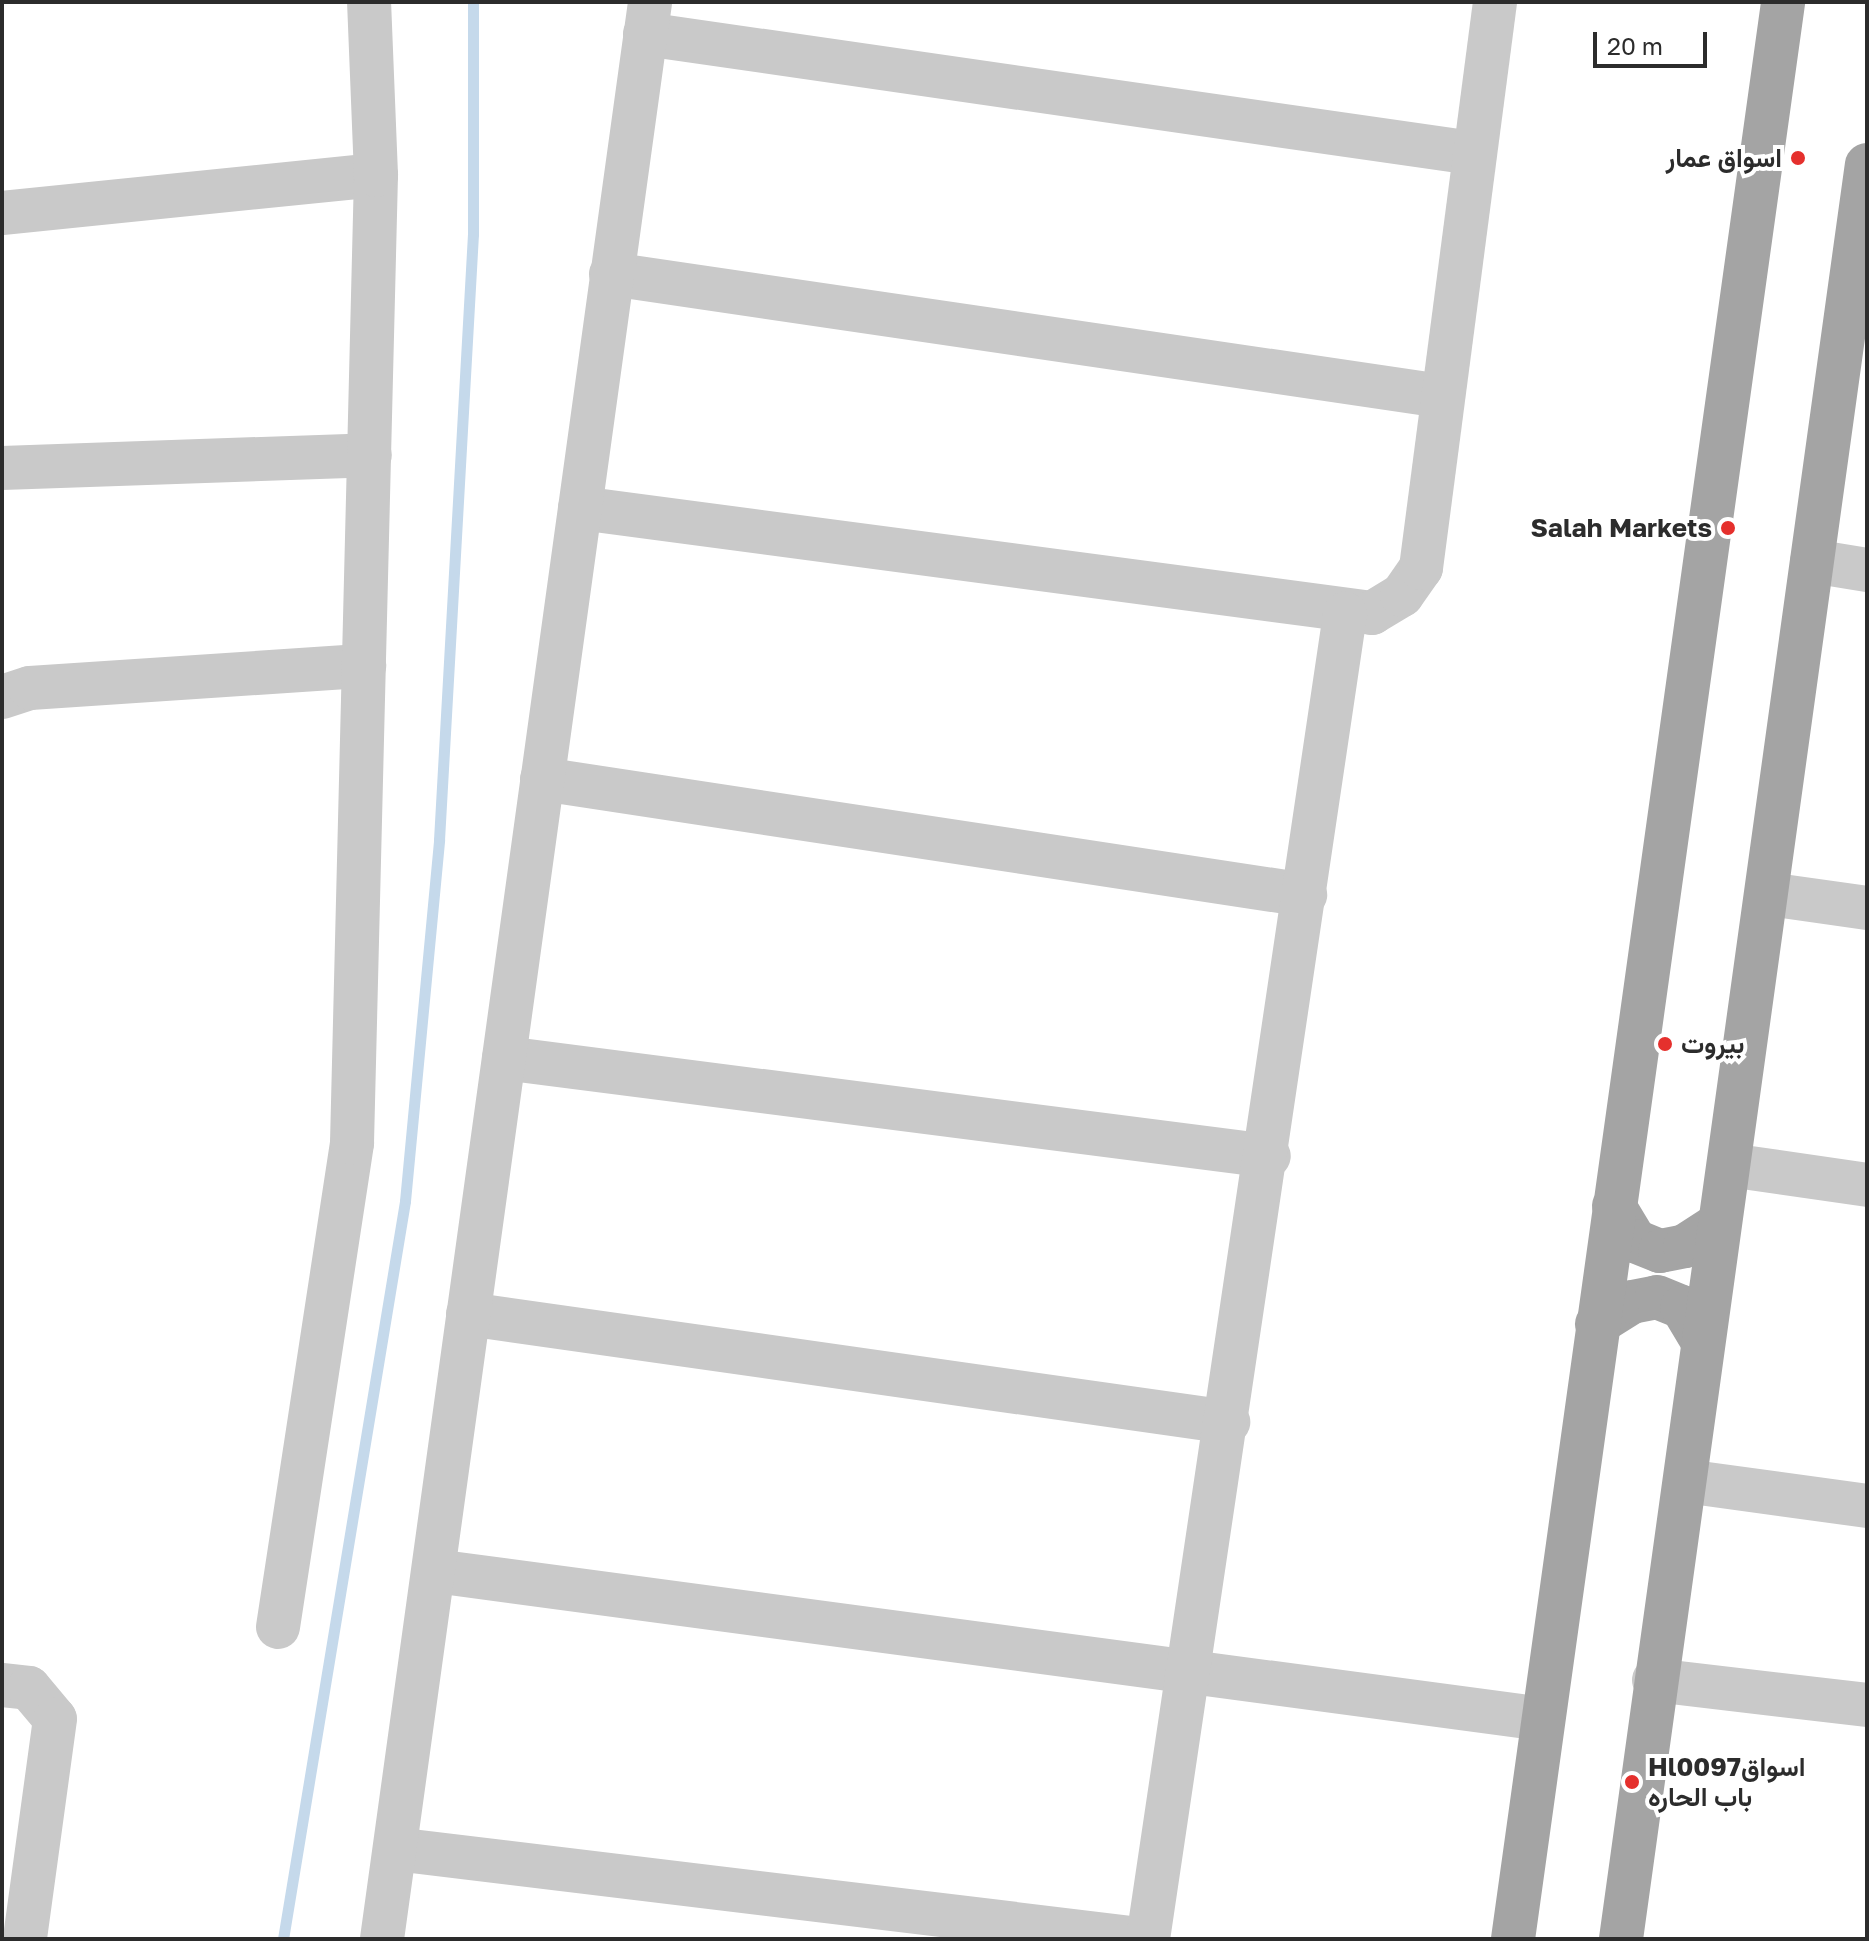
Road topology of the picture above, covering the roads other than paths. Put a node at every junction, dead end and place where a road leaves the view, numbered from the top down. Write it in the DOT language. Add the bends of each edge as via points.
graph roads {
  1 [pos="369,2"];
  2 [pos="1495,2"];
  3 [pos="1783,2"];
  4 [pos="648,18"];
  5 [pos="1472,153"];
  6 [pos="1867,165"];
  7 [pos="376,175"];
  8 [pos="2,213"];
  9 [pos="611,274"];
  10 [pos="1857,309"];
  11 [pos="1441,396"];
  12 [pos="370,455"];
  13 [pos="2,468"];
  14 [pos="580,508"];
  15 [pos="1812,561"];
  16 [pos="1867,570"];
  17 [pos="1345,614"];
  18 [pos="364,666"];
  19 [pos="2,697"];
  20 [pos="542,779"];
  21 [pos="1768,894"];
  22 [pos="1305,895"];
  23 [pos="1867,908"];
  24 [pos="504,1058"];
  25 [pos="1269,1156"];
  26 [pos="1729,1165"];
  27 [pos="1867,1185"];
  28 [pos="1614,1206"];
  29 [pos="1719,1224"];
  30 [pos="468,1314"];
  31 [pos="1597,1324"];
  32 [pos="1703,1342"];
  33 [pos="1228,1422"];
  34 [pos="1685,1481"];
  35 [pos="1867,1506"];
  36 [pos="435,1571"];
  37 [pos="278,1627"];
  38 [pos="1188,1673"];
  39 [pos="1654,1680"];
  40 [pos="2,1685"];
  41 [pos="1867,1705"];
  42 [pos="1542,1719"];
  43 [pos="395,1849"];
  44 [pos="25,1939"];
  45 [pos="382,1939"];
  46 [pos="1140,1939"];
  47 [pos="1148,1939"];
  48 [pos="1513,1939"];
  49 [pos="1621,1939"];
  1 -- 7 [label="street"];
  2 -- 5 [label="street"];
  3 -- 28 [label="main road"];
  4 -- 5 [label="street"];
  4 -- 9 [label="street"];
  5 -- 11 [label="street"];
  6 -- 10 [label="main road"];
  7 -- 8 [label="street"];
  7 -- 12 [label="street"];
  9 -- 11 [label="street"];
  9 -- 14 [label="street"];
  10 -- 15 [label="main road"];
  11 -- 17 [label="street" via="1421,568 1382,607"];
  12 -- 13 [label="street"];
  12 -- 18 [label="street"];
  14 -- 17 [label="street"];
  14 -- 20 [label="street"];
  15 -- 16 [label="street"];
  15 -- 21 [label="main road"];
  17 -- 22 [label="street"];
  18 -- 19 [label="street" via="30,688"];
  18 -- 37 [label="street" via="352,1143"];
  20 -- 22 [label="street"];
  20 -- 24 [label="street"];
  21 -- 23 [label="street"];
  21 -- 26 [label="main road"];
  22 -- 25 [label="street"];
  24 -- 25 [label="street"];
  24 -- 30 [label="street"];
  25 -- 33 [label="street"];
  26 -- 27 [label="street"];
  26 -- 29 [label="main road"];
  28 -- 29 [label="main road" via="1635,1241 1660,1251 1685,1246"];
  28 -- 31 [label="main road"];
  29 -- 32 [label="main road"];
  30 -- 33 [label="street"];
  30 -- 36 [label="street"];
  31 -- 32 [label="main road" via="1632,1302 1657,1297 1682,1307"];
  31 -- 42 [label="main road"];
  32 -- 34 [label="main road"];
  33 -- 38 [label="street"];
  34 -- 35 [label="street"];
  34 -- 39 [label="main road"];
  36 -- 38 [label="street"];
  36 -- 43 [label="street"];
  38 -- 42 [label="street"];
  38 -- 47 [label="street"];
  39 -- 41 [label="street"];
  39 -- 49 [label="main road"];
  40 -- 44 [label="street" via="29,1688 55,1719"];
  42 -- 48 [label="main road"];
  43 -- 45 [label="street"];
  43 -- 46 [label="street"];
}
